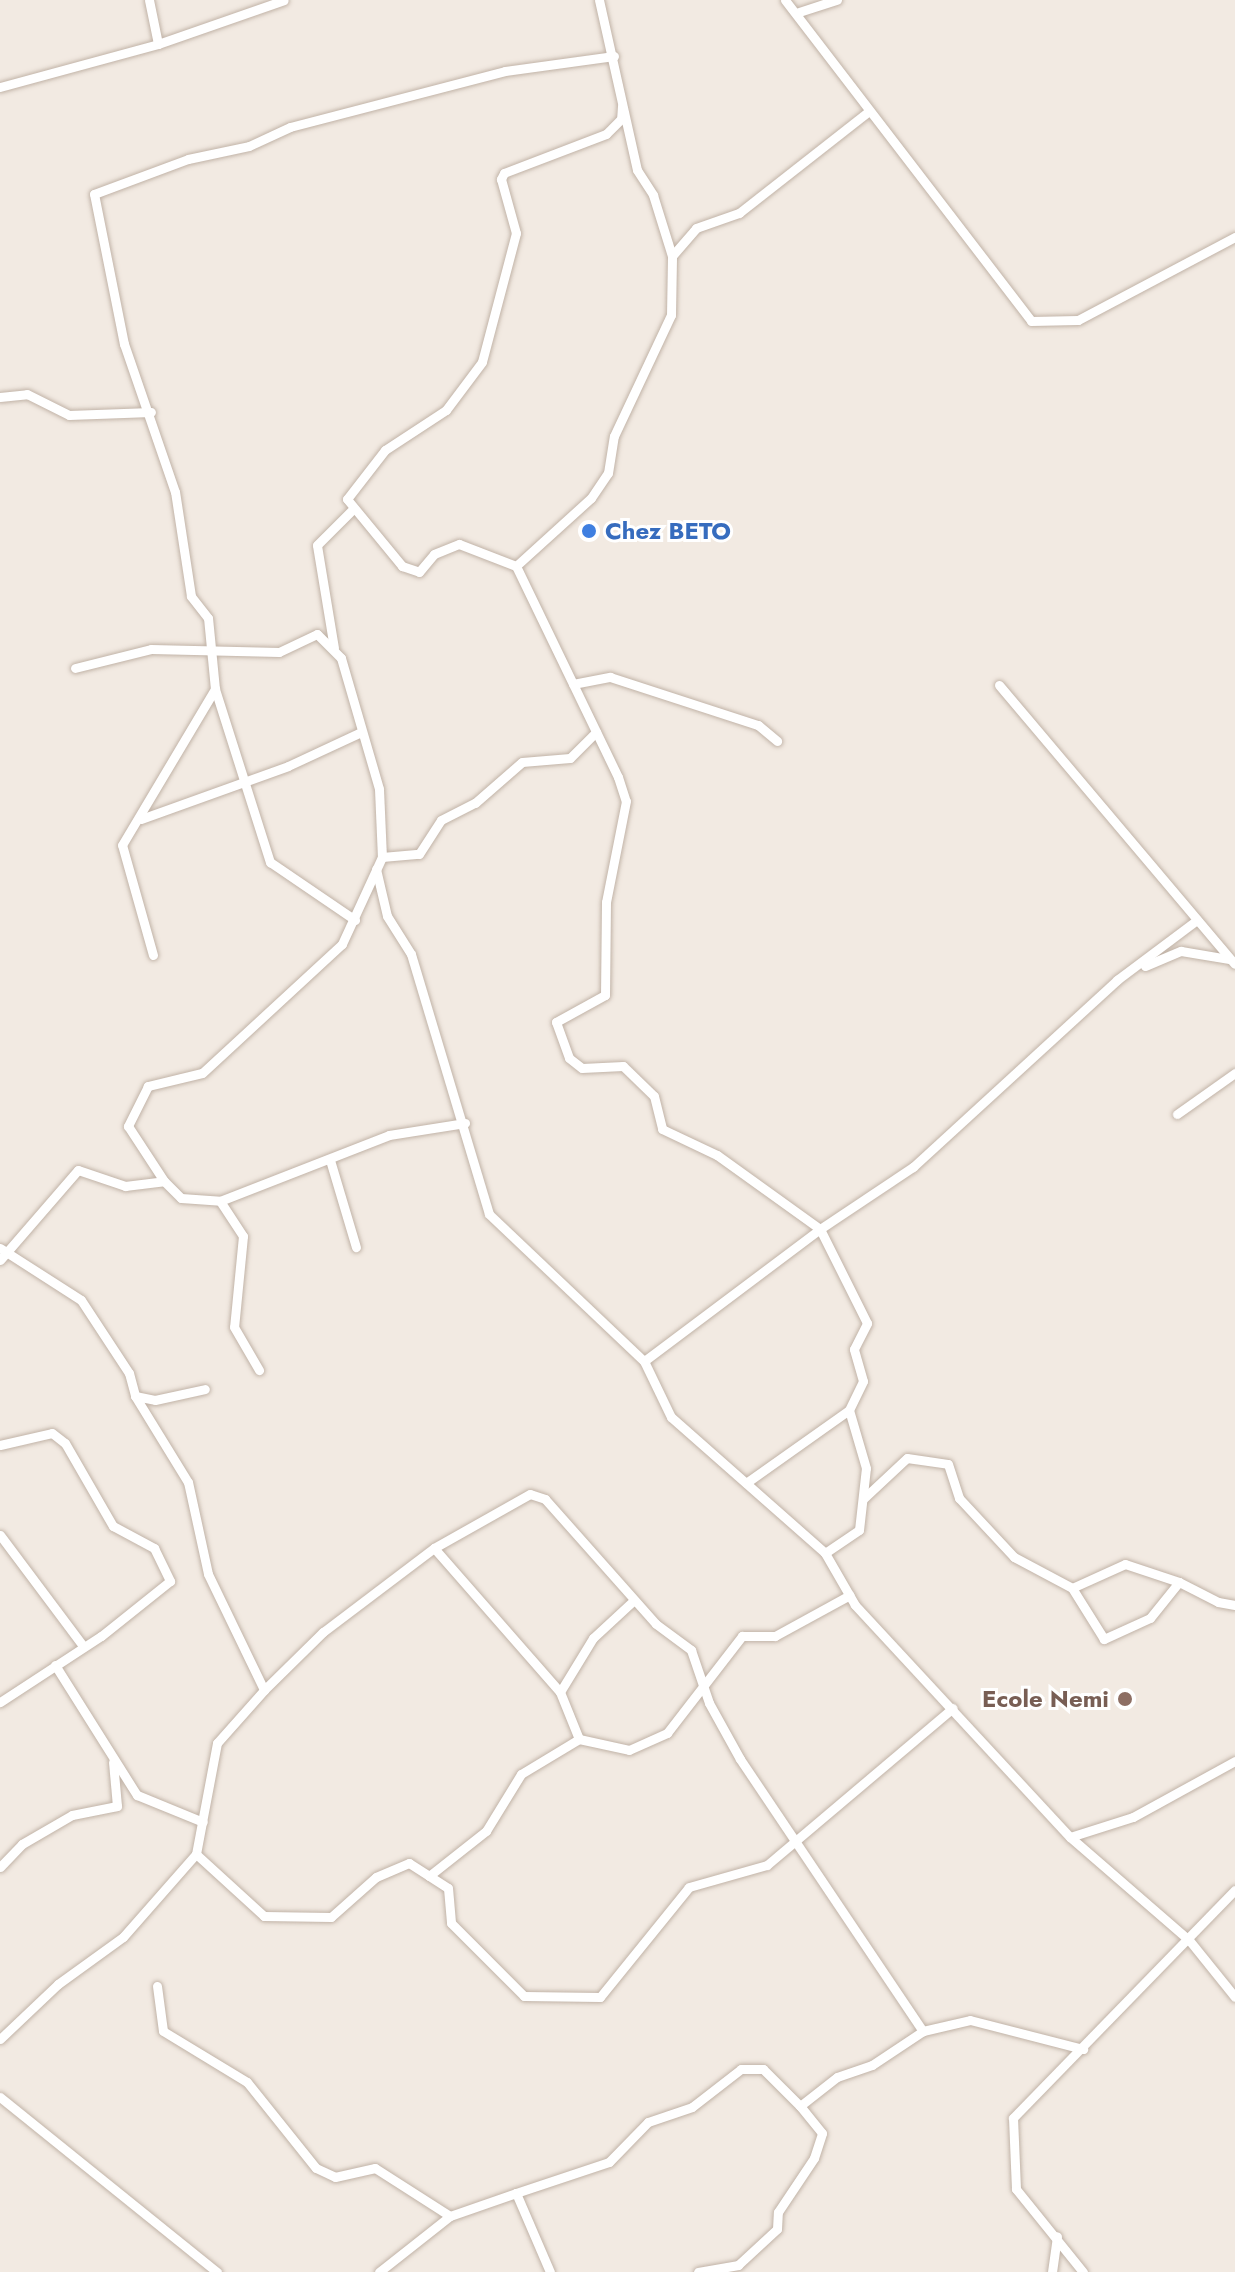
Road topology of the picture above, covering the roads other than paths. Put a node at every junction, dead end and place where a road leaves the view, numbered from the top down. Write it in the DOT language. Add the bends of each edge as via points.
graph roads {
  1 [pos="149,0"];
  2 [pos="284,0"];
  3 [pos="599,0"];
  4 [pos="785,0"];
  5 [pos="837,0"];
  6 [pos="799,12"];
  7 [pos="158,44"];
  8 [pos="614,56"];
  9 [pos="0,87"];
  10 [pos="622,106"];
  11 [pos="868,112"];
  12 [pos="1235,237"];
  13 [pos="672,256"];
  14 [pos="0,397"];
  15 [pos="151,412"];
  16 [pos="354,508"];
  17 [pos="516,566"];
  18 [pos="210,649"];
  19 [pos="334,649"];
  20 [pos="75,668"];
  21 [pos="573,684"];
  22 [pos="999,685"];
  23 [pos="215,689"];
  24 [pos="596,732"];
  25 [pos="359,733"];
  26 [pos="777,741"];
  27 [pos="243,781"];
  28 [pos="141,819"];
  29 [pos="382,857"];
  30 [pos="376,869"];
  31 [pos="355,920"];
  32 [pos="1197,920"];
  33 [pos="153,955"];
  34 [pos="1233,962"];
  35 [pos="1117,980"];
  36 [pos="1235,1073"];
  37 [pos="1177,1114"];
  38 [pos="465,1123"];
  39 [pos="330,1160"];
  40 [pos="164,1181"];
  41 [pos="220,1201"];
  42 [pos="820,1229"];
  43 [pos="356,1247"];
  44 [pos="4,1249"];
  45 [pos="0,1260"];
  46 [pos="644,1361"];
  47 [pos="259,1370"];
  48 [pos="205,1389"];
  49 [pos="135,1396"];
  50 [pos="849,1410"];
  51 [pos="0,1445"];
  52 [pos="746,1483"];
  53 [pos="863,1499"];
  54 [pos="0,1535"];
  55 [pos="434,1548"];
  56 [pos="825,1553"];
  57 [pos="1179,1582"];
  58 [pos="1072,1588"];
  59 [pos="850,1595"];
  60 [pos="634,1600"];
  61 [pos="1235,1605"];
  62 [pos="83,1646"];
  63 [pos="55,1665"];
  64 [pos="703,1685"];
  65 [pos="264,1690"];
  66 [pos="560,1692"];
  67 [pos="0,1702"];
  68 [pos="953,1708"];
  69 [pos="579,1739"];
  70 [pos="113,1756"];
  71 [pos="1235,1761"];
  72 [pos="203,1822"];
  73 [pos="1070,1837"];
  74 [pos="794,1838"];
  75 [pos="196,1854"];
  76 [pos="0,1867"];
  77 [pos="429,1876"];
  78 [pos="1235,1890"];
  79 [pos="1189,1940"];
  80 [pos="157,1986"];
  81 [pos="1235,1997"];
  82 [pos="923,2031"];
  83 [pos="0,2039"];
  84 [pos="1083,2049"];
  85 [pos="0,2097"];
  86 [pos="800,2106"];
  87 [pos="516,2193"];
  88 [pos="450,2216"];
  89 [pos="1057,2236"];
  90 [pos="217,2272"];
  91 [pos="379,2272"];
  92 [pos="550,2272"];
  93 [pos="698,2272"];
  94 [pos="1052,2272"];
  95 [pos="1083,2272"];
  1 -- 7 [label="street"];
  2 -- 7 [label="street"];
  3 -- 8 [label="street"];
  4 -- 6 [label="street"];
  5 -- 6 [label="street"];
  6 -- 11 [label="street"];
  7 -- 9 [label="street"];
  8 -- 10 [label="street"];
  8 -- 15 [label="street" via="505,71 290,127 249,146 188,159 94,194 124,344"];
  10 -- 13 [label="street" via="637,170 653,195"];
  10 -- 16 [label="street" via="621,119 606,134 504,173 516,233 482,362 446,410 385,450 347,499"];
  11 -- 12 [label="street" via="1031,321 1078,320"];
  11 -- 13 [label="street" via="739,213 696,228"];
  13 -- 17 [label="street" via="671,315 614,436 608,473 591,498"];
  14 -- 15 [label="street" via="27,394 69,415"];
  15 -- 18 [label="street" via="175,492 191,596 208,618"];
  16 -- 17 [label="street" via="402,566 419,572 434,554 459,544"];
  16 -- 19 [label="street" via="317,545"];
  17 -- 21 [label="street"];
  18 -- 19 [label="street" via="279,652 317,634"];
  18 -- 20 [label="street" via="151,649"];
  18 -- 23 [label="street"];
  19 -- 25 [label="street"];
  21 -- 24 [label="street"];
  21 -- 26 [label="street" via="610,677 758,725"];
  22 -- 32 [label="street"];
  23 -- 27 [label="street"];
  23 -- 28 [label="street"];
  24 -- 29 [label="street" via="570,758 522,762 475,803 441,820 419,854"];
  24 -- 42 [label="street" via="618,777 625,813 606,902 605,995 556,1022 569,1058 582,1068 623,1066 654,1096 662,1129 717,1155"];
  25 -- 27 [label="street"];
  25 -- 29 [label="street" via="379,789"];
  27 -- 28 [label="street"];
  27 -- 31 [label="street" via="270,862"];
  28 -- 33 [label="street" via="122,845"];
  29 -- 30 [label="street"];
  30 -- 31 [label="street"];
  30 -- 38 [label="street"];
  31 -- 40 [label="street" via="342,944 202,1073 148,1086 128,1126"];
  32 -- 34 [label="street"];
  32 -- 35 [label="street"];
  34 -- 35 [label="street" via="1204,951 1165,954"];
  35 -- 42 [label="street" via="913,1167"];
  36 -- 37 [label="street"];
  38 -- 39 [label="street" via="389,1135"];
  38 -- 46 [label="street" via="489,1214"];
  39 -- 41 [label="street" via="288,1170 245,1195"];
  39 -- 43 [label="street"];
  40 -- 41 [label="street" via="181,1198"];
  40 -- 44 [label="street" via="125,1186 78,1170"];
  41 -- 47 [label="street" via="243,1236 234,1327"];
  42 -- 46 [label="street"];
  42 -- 50 [label="street" via="867,1323 854,1349 863,1381"];
  44 -- 45 [label="street"];
  44 -- 49 [label="street" via="81,1300 129,1373"];
  46 -- 52 [label="street" via="671,1417"];
  48 -- 49 [label="street" via="155,1400"];
  49 -- 65 [label="street" via="188,1482 208,1574"];
  50 -- 52 [label="street"];
  50 -- 53 [label="street" via="866,1468"];
  51 -- 62 [label="street" via="52,1433 65,1443 113,1526 154,1548 167,1571 170,1581"];
  52 -- 56 [label="street"];
  53 -- 56 [label="street" via="859,1530"];
  53 -- 58 [label="street" via="907,1458 948,1464 959,1498 1014,1557"];
  54 -- 62 [label="street"];
  55 -- 60 [label="street" via="530,1494 545,1499"];
  55 -- 65 [label="street" via="323,1632"];
  55 -- 66 [label="street"];
  56 -- 59 [label="street"];
  57 -- 58 [label="street" via="1125,1564"];
  57 -- 58 [label="street" via="1150,1618 1104,1639"];
  57 -- 61 [label="street"];
  59 -- 64 [label="street" via="775,1636 742,1636"];
  59 -- 68 [label="street"];
  60 -- 64 [label="street" via="691,1650"];
  60 -- 66 [label="street" via="593,1638"];
  62 -- 63 [label="street"];
  63 -- 67 [label="street"];
  63 -- 70 [label="street"];
  64 -- 69 [label="street" via="667,1733 629,1750"];
  64 -- 74 [label="street" via="740,1759"];
  65 -- 72 [label="street" via="217,1743"];
  66 -- 69 [label="street"];
  68 -- 73 [label="street"];
  68 -- 74 [label="street"];
  69 -- 77 [label="street" via="521,1774 486,1831"];
  70 -- 72 [label="street" via="137,1795"];
  70 -- 76 [label="street" via="117,1806 72,1815 22,1844"];
  71 -- 73 [label="street" via="1133,1817"];
  72 -- 75 [label="street"];
  73 -- 79 [label="street"];
  74 -- 77 [label="street" via="767,1865 689,1887 600,1997 524,1996 451,1923 448,1888"];
  74 -- 82 [label="street"];
  75 -- 77 [label="street" via="264,1916 331,1917 376,1877 409,1863"];
  75 -- 83 [label="street" via="123,1937"];
  78 -- 79 [label="street"];
  79 -- 81 [label="street"];
  79 -- 84 [label="street"];
  80 -- 88 [label="street" via="163,2031 247,2082 316,2168 335,2177 375,2168"];
  82 -- 84 [label="street" via="970,2020 992,2022"];
  82 -- 86 [label="street" via="872,2065 837,2077"];
  84 -- 89 [label="street" via="1013,2118 1016,2189"];
  85 -- 90 [label="street"];
  86 -- 87 [label="street" via="763,2069 741,2069 692,2107 648,2122 609,2162"];
  86 -- 93 [label="street" via="822,2133 814,2158 778,2212 777,2229 738,2265"];
  87 -- 88 [label="street"];
  87 -- 92 [label="street"];
  88 -- 91 [label="street"];
  89 -- 94 [label="street"];
  89 -- 95 [label="street"];
}
